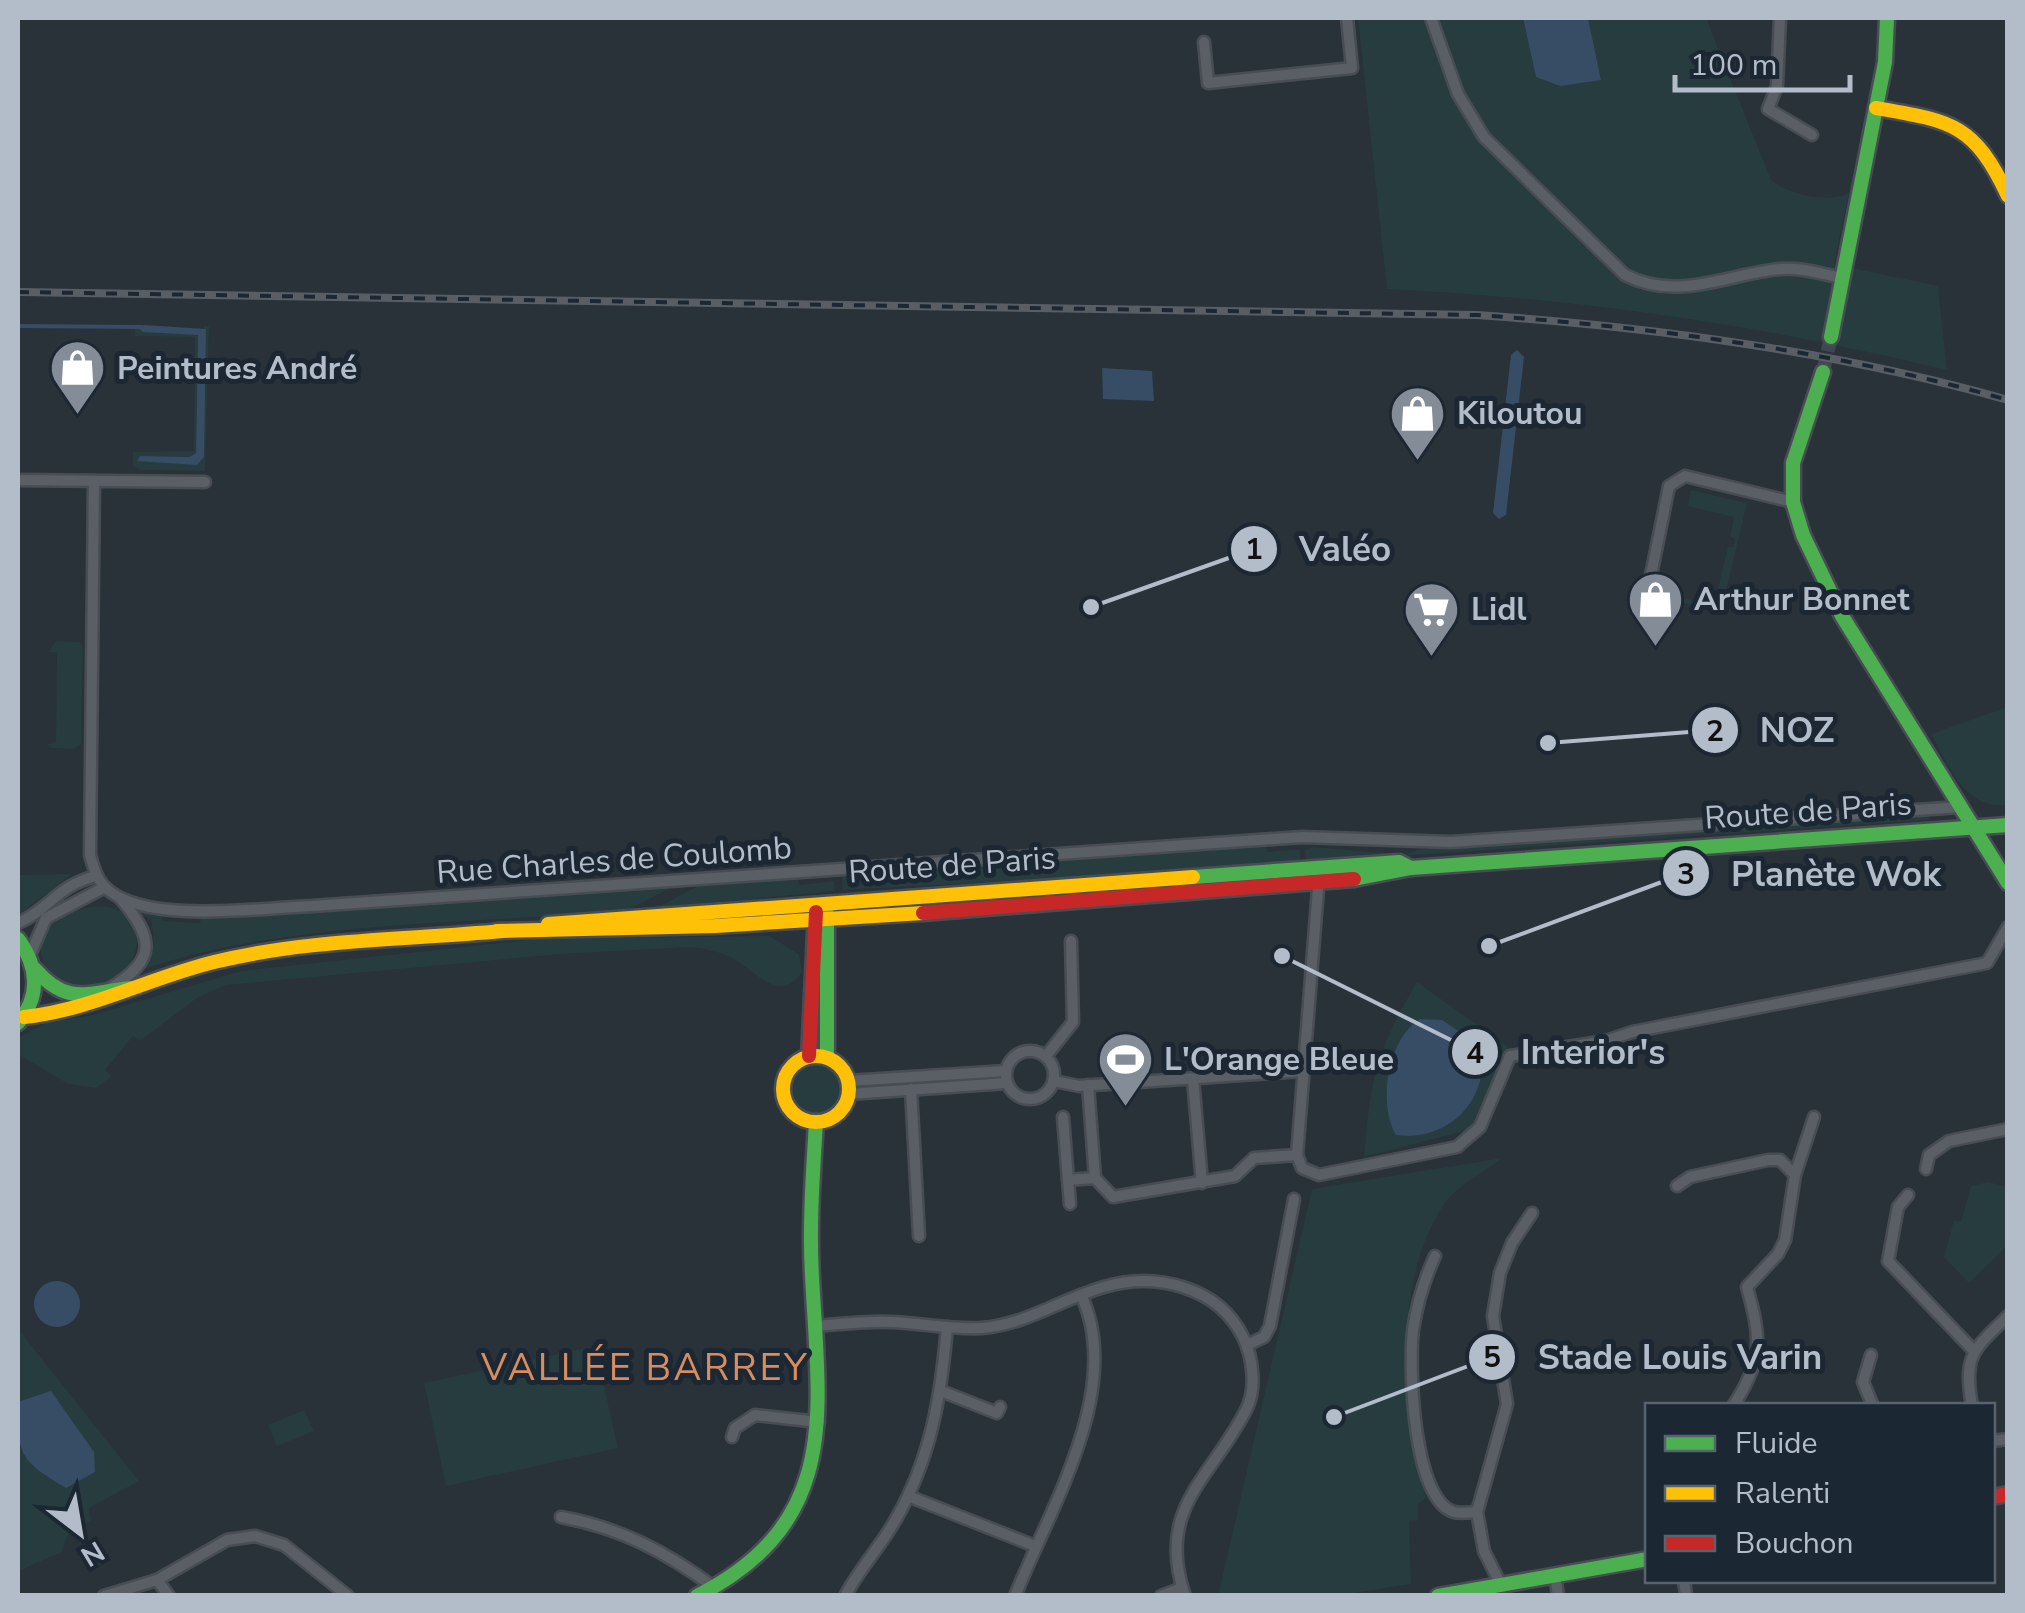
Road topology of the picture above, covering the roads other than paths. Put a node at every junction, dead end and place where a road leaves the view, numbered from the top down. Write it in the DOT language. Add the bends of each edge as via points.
graph roads {
  1 [pos="1347,18"];
  2 [pos="1431,18"];
  3 [pos="1780,18"];
  4 [pos="1887,18"];
  5 [pos="1204,42"];
  6 [pos="1876,108"];
  7 [pos="1812,135"];
  8 [pos="2008,196"];
  9 [pos="1842,278"];
  10 [pos="1831,337"];
  11 [pos="1824,372"];
  12 [pos="18,480"];
  13 [pos="94,481"];
  14 [pos="204,482"];
  15 [pos="1793,502"];
  16 [pos="1647,595"];
  17 [pos="1960,807"];
  18 [pos="2008,825"];
  19 [pos="1971,828"];
  20 [pos="1332,867"];
  21 [pos="1410,868"];
  22 [pos="96,876"];
  23 [pos="1316,882"];
  24 [pos="2008,883"];
  25 [pos="105,887"];
  26 [pos="120,897"];
  27 [pos="822,901"];
  28 [pos="822,919"];
  29 [pos="18,923"];
  30 [pos="2008,927"];
  31 [pos="497,931"];
  32 [pos="18,939"];
  33 [pos="1071,941"];
  34 [pos="32,962"];
  35 [pos="108,988"];
  36 [pos="133,988"];
  37 [pos="21,1020"];
  38 [pos="809,1056"];
  39 [pos="1046,1056"];
  40 [pos="827,1058"];
  41 [pos="1302,1071"];
  42 [pos="1007,1077"];
  43 [pos="1193,1078"];
  44 [pos="1054,1081"];
  45 [pos="1088,1086"];
  46 [pos="848,1087"];
  47 [pos="910,1089"];
  48 [pos="1063,1117"];
  49 [pos="1814,1117"];
  50 [pos="816,1122"];
  51 [pos="2008,1130"];
  52 [pos="1297,1155"];
  53 [pos="1926,1169"];
  54 [pos="1795,1175"];
  55 [pos="1095,1178"];
  56 [pos="1068,1180"];
  57 [pos="1202,1183"];
  58 [pos="1677,1186"];
  59 [pos="1908,1195"];
  60 [pos="1294,1199"];
  61 [pos="1070,1204"];
  62 [pos="1532,1213"];
  63 [pos="919,1236"];
  64 [pos="1436,1256"];
  65 [pos="1081,1295"];
  66 [pos="2008,1316"];
  67 [pos="815,1326"];
  68 [pos="947,1328"];
  69 [pos="1247,1345"];
  70 [pos="1973,1350"];
  71 [pos="1872,1355"];
  72 [pos="941,1391"];
  73 [pos="1734,1403"];
  74 [pos="1870,1403"];
  75 [pos="1971,1403"];
  76 [pos="1000,1407"];
  77 [pos="819,1422"];
  78 [pos="732,1436"];
  79 [pos="908,1496"];
  80 [pos="1477,1512"];
  81 [pos="561,1517"];
  82 [pos="1034,1546"];
  83 [pos="1645,1559"];
  84 [pos="1555,1575"];
  85 [pos="158,1580"];
  86 [pos="1501,1585"];
  87 [pos="715,1588"];
  88 [pos="1184,1592"];
  89 [pos="699,1595"];
  90 [pos="104,1596"];
  91 [pos="169,1596"];
  92 [pos="348,1596"];
  93 [pos="845,1596"];
  94 [pos="1014,1596"];
  95 [pos="1161,1596"];
  96 [pos="1438,1596"];
  97 [pos="1558,1596"];
  1 -- 5 [label="street" via="1352,68 1208,83"];
  2 -- 9 [label="street" via="1448,70 1484,137 1625,275 1676,286 1790,268"];
  3 -- 7 [label="street" via="1777,86 1768,109"];
  4 -- 6 [label="main road"];
  6 -- 8 [label="main road" via="1969,131 1989,152"];
  6 -- 9 [label="main road"];
  9 -- 10 [label="main road"];
  11 -- 15 [label="main road" via="1796,450"];
  12 -- 13 [label="street"];
  13 -- 14 [label="street"];
  13 -- 22 [label="street" via="90,846"];
  15 -- 16 [label="street" via="1685,476 1669,486"];
  15 -- 17 [label="main road" via="1822,580"];
  17 -- 19 [label="main road"];
  17 -- 26 [label="street, Rue Charles de Coulomb" via="1450,842 1302,837 220,910"];
  18 -- 19 [label="main road, Route de Paris"];
  19 -- 21 [label="main road, Route de Paris"];
  19 -- 24 [label="main road"];
  20 -- 21 [label="main road, Route de Paris" via="1398,862"];
  20 -- 23 [label="street"];
  20 -- 27 [label="main road, Route de Paris"];
  21 -- 23 [label="main road, Route de Paris"];
  22 -- 25 [label="street, Rue Charles de Coulomb"];
  22 -- 29 [label="street" via="58,890"];
  23 -- 28 [label="main road, Route de Paris"];
  23 -- 41 [label="street"];
  25 -- 26 [label="street, Rue Charles de Coulomb"];
  25 -- 34 [label="street" via="46,918"];
  26 -- 35 [label="street" via="142,926 147,948 135,973"];
  27 -- 28 [label="main road"];
  27 -- 31 [label="main road, Route de Paris"];
  28 -- 31 [label="main road, Route de Paris"];
  28 -- 38 [label="main road"];
  28 -- 40 [label="main road"];
  30 -- 52 [label="street" via="1988,963 1510,1056 1480,1128 1457,1148 1328,1174 1307,1171"];
  31 -- 36 [label="main road, Route de Paris" via="290,949 217,961"];
  32 -- 34 [label="main road"];
  33 -- 39 [label="street" via="1073,1022"];
  34 -- 35 [label="main road, Route de Paris" via="45,982 68,997"];
  34 -- 37 [label="main road" via="35,990"];
  35 -- 36 [label="main road, Route de Paris"];
  36 -- 37 [label="main road, Route de Paris" via="110,1001"];
  38 -- 40 [label="main road"];
  38 -- 50 [label="main road" via="788,1070 783,1094 796,1116"];
  39 -- 42 [label="street" via="1024,1052 1011,1061"];
  39 -- 44 [label="street"];
  40 -- 46 [label="main road" via="843,1069"];
  41 -- 43 [label="street"];
  41 -- 52 [label="street"];
  42 -- 44 [label="street" via="1016,1095 1031,1100"];
  42 -- 46 [label="street"];
  42 -- 47 [label="street"];
  43 -- 45 [label="street"];
  43 -- 57 [label="street"];
  44 -- 45 [label="street"];
  45 -- 55 [label="street"];
  46 -- 47 [label="street"];
  46 -- 50 [label="main road" via="835,1116"];
  47 -- 63 [label="street"];
  48 -- 56 [label="street"];
  49 -- 54 [label="street"];
  50 -- 67 [label="main road"];
  51 -- 53 [label="street" via="1948,1141 1929,1156"];
  52 -- 57 [label="street" via="1254,1158 1236,1176"];
  54 -- 58 [label="street" via="1780,1160 1768,1160 1690,1176"];
  54 -- 73 [label="street" via="1785,1240 1747,1286 1759,1326 1755,1359"];
  55 -- 56 [label="street"];
  55 -- 57 [label="street" via="1120,1199"];
  56 -- 61 [label="street"];
  59 -- 70 [label="street" via="1898,1208 1888,1261"];
  60 -- 69 [label="street" via="1270,1326"];
  62 -- 80 [label="street" via="1500,1273 1493,1316 1508,1404"];
  64 -- 80 [label="street" via="1413,1333 1422,1461 1436,1499 1453,1512"];
  65 -- 68 [label="street" via="1022,1321"];
  65 -- 69 [label="street" via="1128,1282 1186,1288 1224,1310"];
  65 -- 82 [label="street" via="1095,1338 1091,1403"];
  66 -- 70 [label="street"];
  67 -- 68 [label="street" via="887,1321"];
  67 -- 77 [label="main road"];
  68 -- 72 [label="street"];
  69 -- 88 [label="street" via="1248,1408 1198,1480 1176,1534"];
  70 -- 75 [label="street" via="1966,1376"];
  71 -- 74 [label="street" via="1864,1382"];
  72 -- 76 [label="street" via="998,1413"];
  72 -- 79 [label="street" via="930,1443"];
  77 -- 78 [label="street" via="755,1415"];
  77 -- 87 [label="main road" via="804,1484 778,1532 748,1569"];
  79 -- 82 [label="street"];
  79 -- 93 [label="street"];
  80 -- 86 [label="street" via="1484,1551"];
  81 -- 87 [label="street" via="642,1540"];
  82 -- 94 [label="street"];
  83 -- 84 [label="main road"];
  84 -- 86 [label="main road"];
  84 -- 97 [label="street"];
  85 -- 90 [label="street"];
  85 -- 91 [label="street"];
  85 -- 92 [label="street" via="216,1545 255,1536 284,1545"];
  86 -- 96 [label="main road"];
  87 -- 89 [label="main road"];
  88 -- 95 [label="street"];
}
